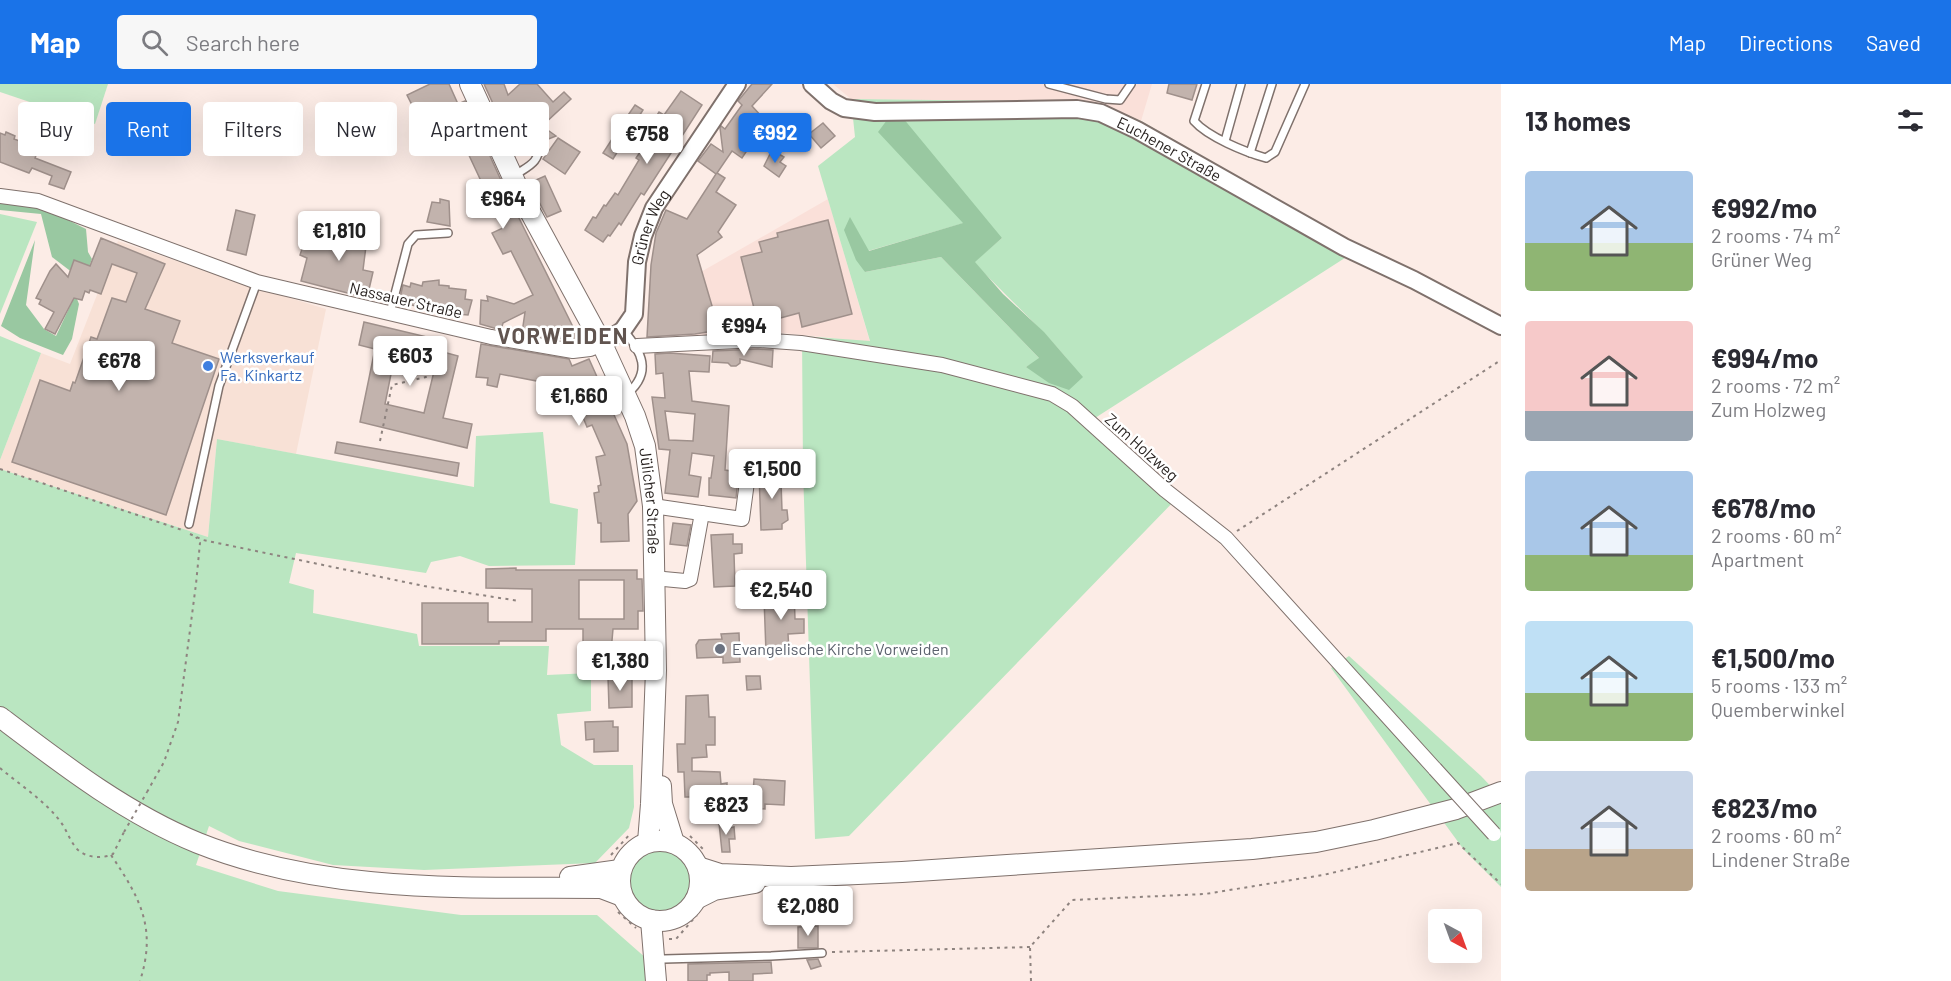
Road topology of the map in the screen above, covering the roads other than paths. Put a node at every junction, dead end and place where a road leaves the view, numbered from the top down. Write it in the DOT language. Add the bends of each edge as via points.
graph roads {
  1 [pos="470,84"];
  2 [pos="737,84"];
  3 [pos="813,84"];
  4 [pos="1049,84"];
  5 [pos="1131,84"];
  6 [pos="1206,84"];
  7 [pos="1241,84"];
  8 [pos="1272,84"];
  9 [pos="1305,84"];
  10 [pos="1225,141"];
  11 [pos="1250,153"];
  12 [pos="539,156"];
  13 [pos="512,177"];
  14 [pos="0,196"];
  15 [pos="448,233"];
  16 [pos="257,282"];
  17 [pos="390,313"];
  18 [pos="1501,326"];
  19 [pos="623,330"];
  20 [pos="602,344"];
  21 [pos="637,346"];
  22 [pos="626,395"];
  23 [pos="747,482"];
  24 [pos="653,506"];
  25 [pos="702,513"];
  26 [pos="189,524"];
  27 [pos="654,579"];
  28 [pos="0,717"];
  29 [pos="655,718"];
  30 [pos="1501,792"];
  31 [pos="1494,834"];
  32 [pos="648,842"];
  33 [pos="674,843"];
  34 [pos="698,867"];
  35 [pos="620,870"];
  36 [pos="790,877"];
  37 [pos="485,887"];
  38 [pos="696,899"];
  39 [pos="617,901"];
  40 [pos="656,927"];
  41 [pos="822,953"];
  42 [pos="664,959"];
  43 [pos="656,981"];
  44 [pos="664,981"];
  1 -- 13 [label="main road, Jülicher Straße"];
  2 -- 19 [label="street, Grüner Weg" via="662,193 648,220 637,262 636,310"];
  3 -- 18 [label="street, Euchener Straße" via="844,108 874,112 1101,112 1344,247"];
  4 -- 5 [label="lane" via="1120,100"];
  6 -- 10 [label="lane" via="1194,121"];
  7 -- 10 [label="lane"];
  8 -- 11 [label="lane"];
  9 -- 11 [label="lane" via="1275,152 1266,158"];
  10 -- 11 [label="lane"];
  12 -- 13 [label="lane"];
  13 -- 20 [label="main road, Jülicher Straße"];
  14 -- 16 [label="street, Nassauer Straße" via="38,201"];
  15 -- 17 [label="lane" via="416,236 408,244"];
  16 -- 17 [label="street, Nassauer Straße"];
  16 -- 26 [label="lane" via="219,386"];
  17 -- 20 [label="street, Nassauer Straße" via="573,351"];
  19 -- 20 [label="street, Grüner Weg"];
  19 -- 21 [label="lane"];
  20 -- 22 [label="main road, Jülicher Straße"];
  21 -- 22 [label="lane" via="642,370 637,385"];
  21 -- 31 [label="street, Zum Holzweg, bridge" via="758,340 801,343 942,365 1052,394 1072,406 1165,490 1226,538"];
  22 -- 24 [label="main road, Jülicher Straße" via="645,446"];
  23 -- 25 [label="street" via="742,519"];
  24 -- 25 [label="street"];
  24 -- 27 [label="main road, Jülicher Straße"];
  25 -- 27 [label="street" via="690,579"];
  27 -- 29 [label="main road, Jülicher Straße"];
  28 -- 37 [label="main road" via="115,800 199,843 262,864 320,877"];
  29 -- 32 [label="main road"];
  29 -- 33 [label="main road" via="662,804"];
  30 -- 36 [label="main road" via="1456,809 1316,842"];
  32 -- 33 [label="main road"];
  32 -- 35 [label="main road" via="631,852"];
  33 -- 34 [label="main road" via="693,857"];
  34 -- 36 [label="main road" via="720,874"];
  34 -- 38 [label="main road"];
  35 -- 37 [label="main road"];
  35 -- 39 [label="main road"];
  36 -- 38 [label="main road" via="714,890"];
  37 -- 39 [label="main road" via="601,888"];
  38 -- 40 [label="main road" via="678,917"];
  39 -- 40 [label="main road"];
  40 -- 42 [label="main road"];
  40 -- 43 [label="main road"];
  41 -- 42 [label="lane"];
  42 -- 44 [label="main road"];
}
